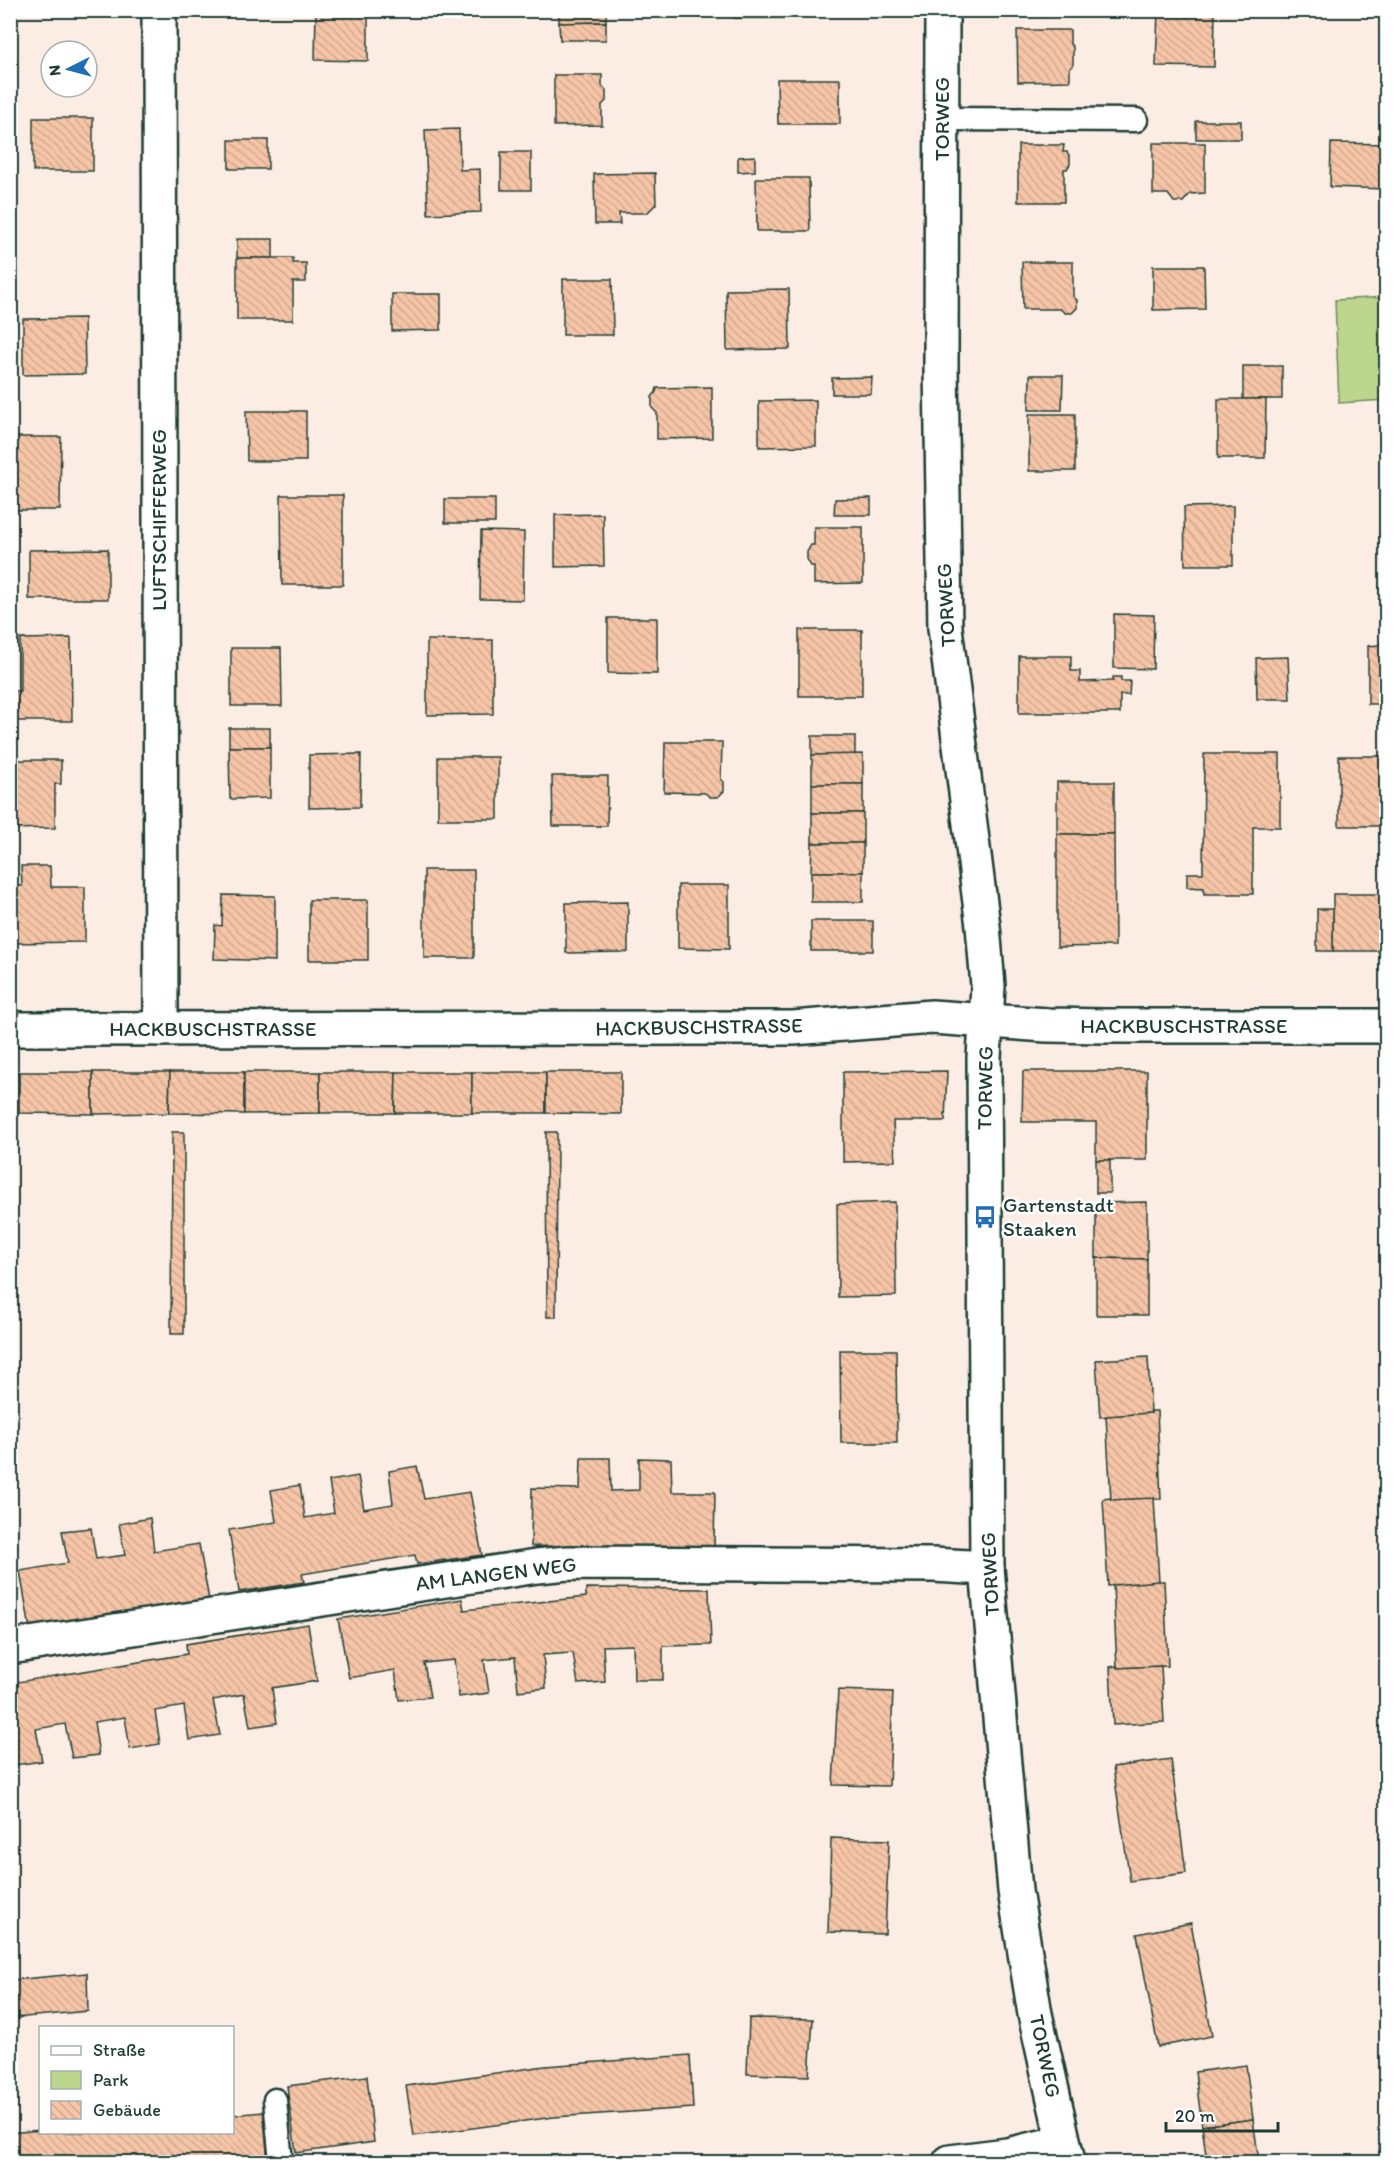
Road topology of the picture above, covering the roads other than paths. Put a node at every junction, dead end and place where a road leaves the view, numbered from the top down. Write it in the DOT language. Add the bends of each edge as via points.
graph roads {
  1 [pos="159,10"];
  2 [pos="942,10"];
  3 [pos="941,119"];
  4 [pos="1136,120"];
  5 [pos="986,1021"];
  6 [pos="1386,1026"];
  7 [pos="10,1029"];
  8 [pos="161,1029"];
  9 [pos="987,1568"];
  10 [pos="10,1647"];
  11 [pos="275,2100"];
  12 [pos="1066,2152"];
  13 [pos="281,2163"];
  14 [pos="950,2163"];
  1 -- 8 [label="street, LUFTSCHIFFERWEG"];
  2 -- 3 [label="street, TORWEG"];
  3 -- 4 [label="lane"];
  3 -- 5 [label="street, TORWEG" via="945,628 983,926 988,986"];
  5 -- 6 [label="street, HACKBUSCHSTRASSE" via="1106,1026"];
  5 -- 8 [label="street, HACKBUSCHSTRASSE" via="932,1017 781,1028"];
  5 -- 9 [label="street, TORWEG"];
  7 -- 8 [label="street, HACKBUSCHSTRASSE"];
  9 -- 10 [label="street, AM LANGEN WEG" via="558,1564 510,1568"];
  9 -- 12 [label="street, TORWEG" via="1015,1891 1035,2013"];
  11 -- 13 [label="lane"];
  12 -- 14 [label="street"];
}
